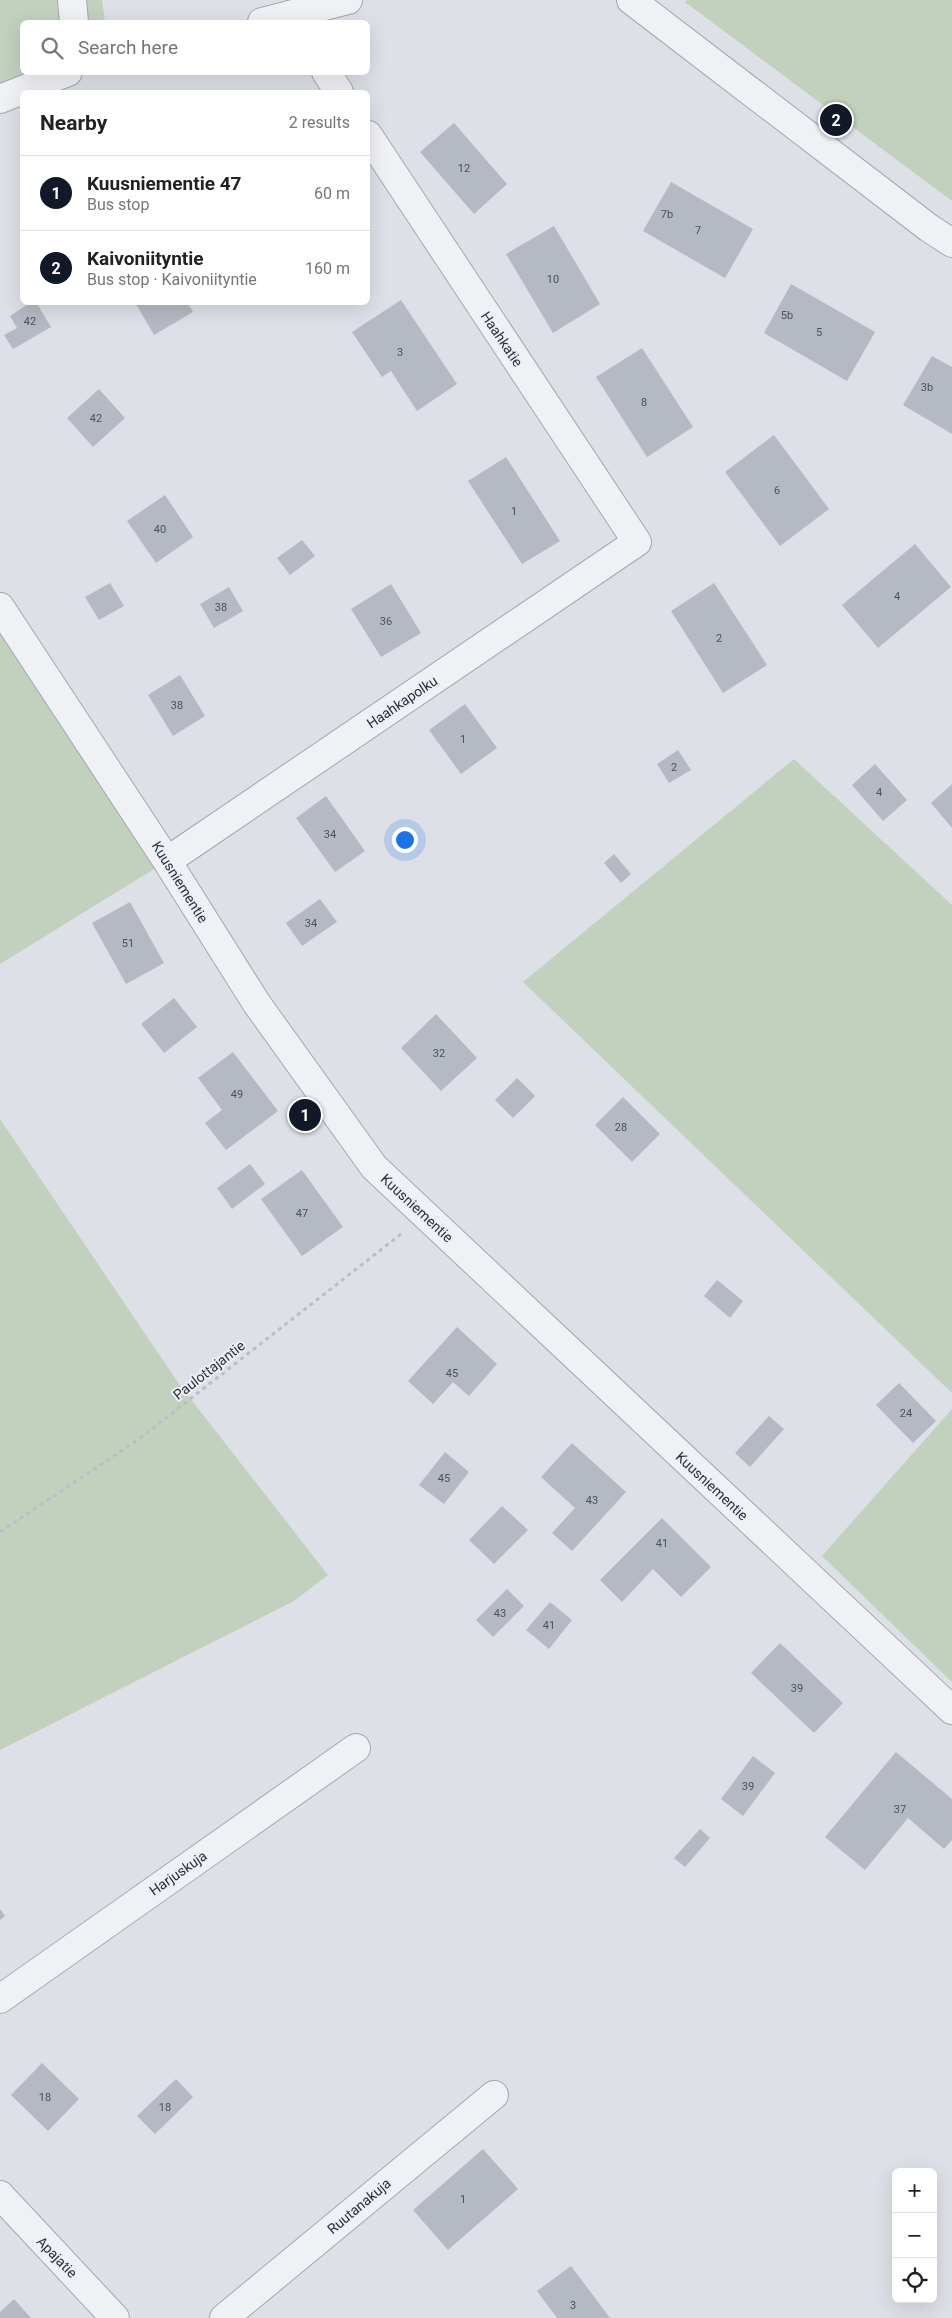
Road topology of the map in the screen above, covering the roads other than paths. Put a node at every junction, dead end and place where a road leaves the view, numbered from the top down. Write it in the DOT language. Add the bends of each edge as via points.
graph roads {
  1 [pos="72,0"];
  2 [pos="348,0"];
  3 [pos="631,0"];
  4 [pos="291,19"];
  5 [pos="74,20"];
  6 [pos="60,75"];
  7 [pos="328,75"];
  8 [pos="23,90"];
  9 [pos="338,90"];
  10 [pos="20,91"];
  11 [pos="0,99"];
  12 [pos="370,138"];
  13 [pos="952,243"];
  14 [pos="637,542"];
  15 [pos="0,607"];
  16 [pos="168,861"];
  17 [pos="952,1710"];
  18 [pos="356,1748"];
  19 [pos="0,1999"];
  20 [pos="494,2095"];
  21 [pos="5,2212"];
  22 [pos="115,2318"];
  23 [pos="224,2318"];
  1 -- 5 [label="street"];
  2 -- 4 [label="street"];
  3 -- 13 [label="street"];
  6 -- 8 [label="street"];
  7 -- 9 [label="street"];
  10 -- 11 [label="street"];
  12 -- 14 [label="street, Haahkatie"];
  14 -- 16 [label="street, Haahkapolku"];
  15 -- 16 [label="street, Kuusniementie"];
  16 -- 17 [label="street, Kuusniementie" via="257,1004 374,1167"];
  18 -- 19 [label="street, Harjuskuja"];
  20 -- 23 [label="street, Ruutanakuja"];
  21 -- 22 [label="street, Apajatie"];
}
